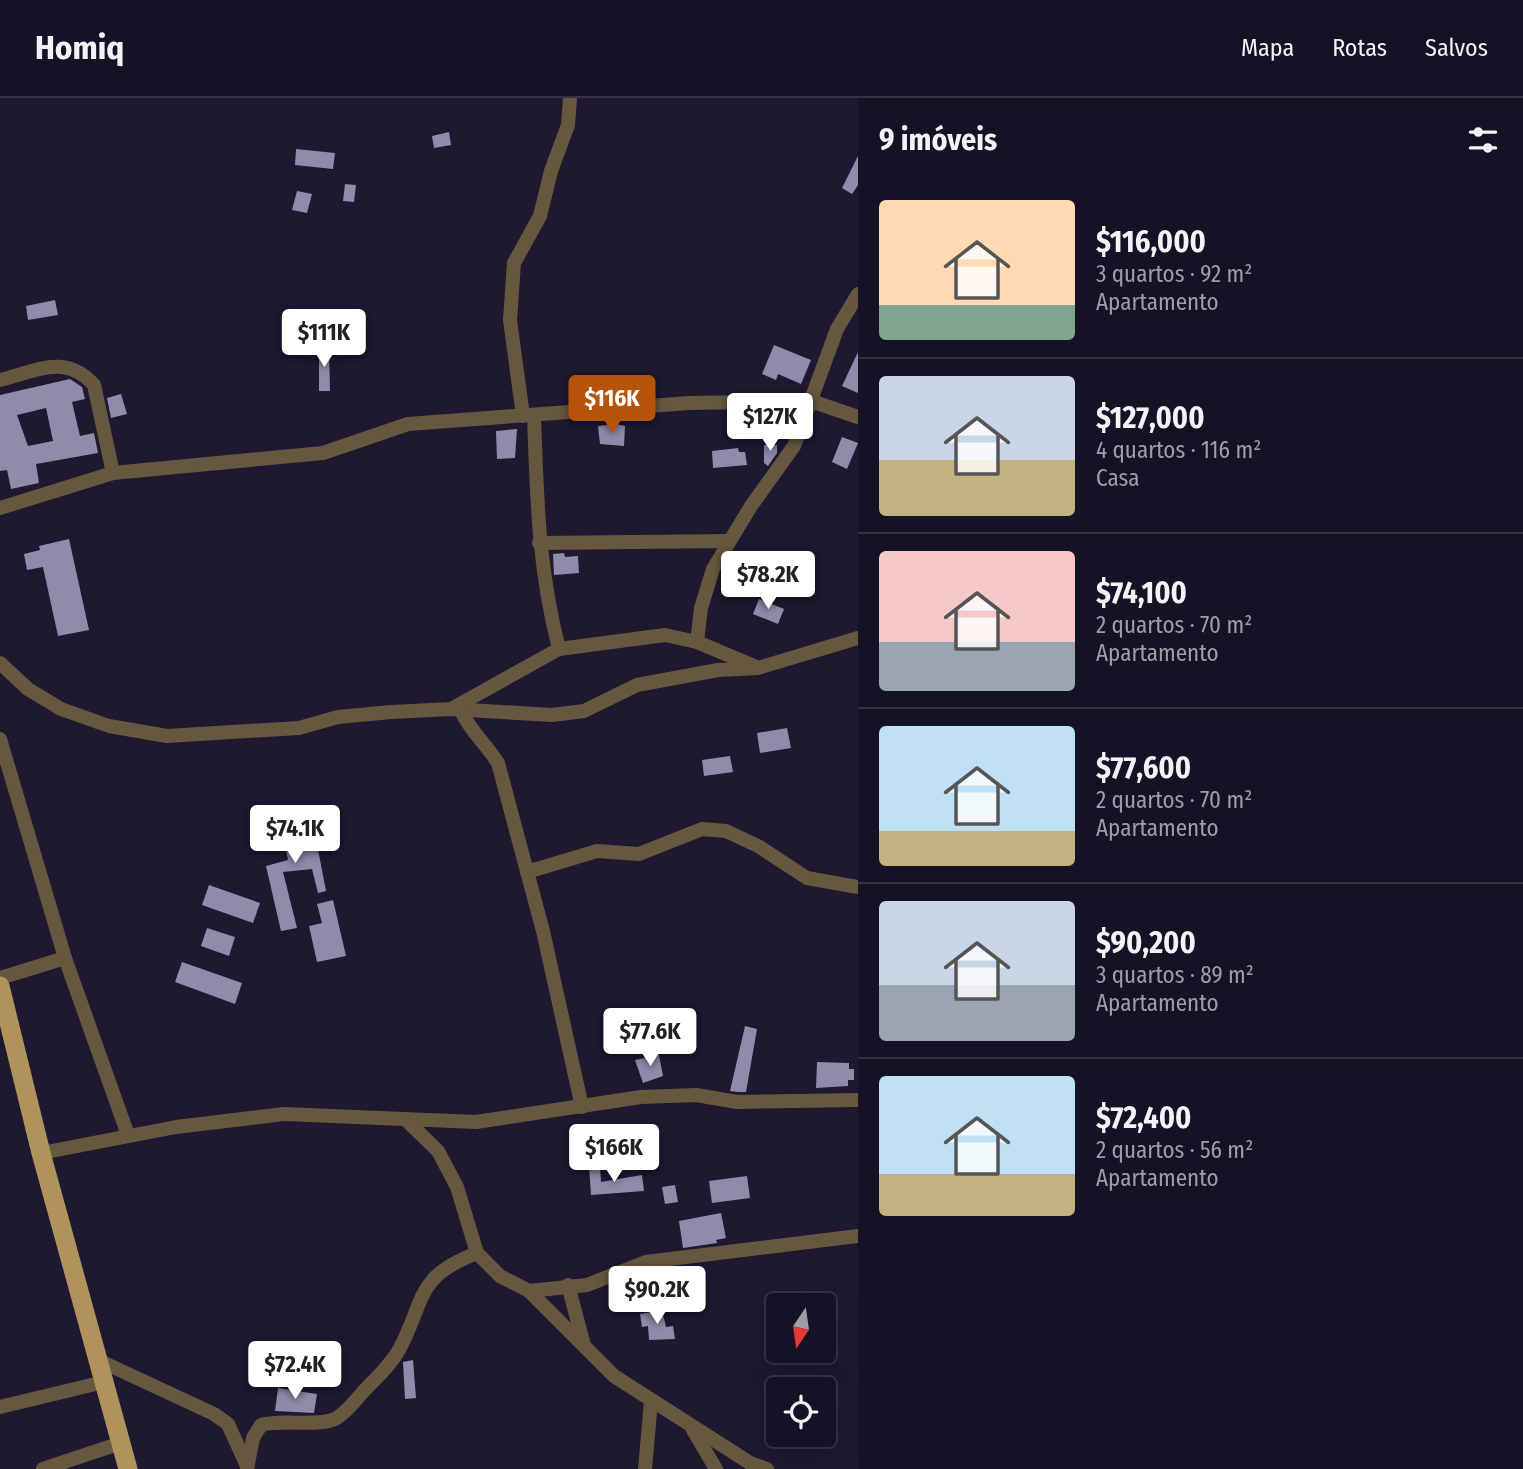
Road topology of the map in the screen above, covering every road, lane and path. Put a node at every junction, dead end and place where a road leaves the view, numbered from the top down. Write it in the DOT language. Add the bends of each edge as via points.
graph roads {
  1 [pos="570,98"];
  2 [pos="858,294"];
  3 [pos="0,380"];
  4 [pos="811,401"];
  5 [pos="529,416"];
  6 [pos="858,417"];
  7 [pos="113,473"];
  8 [pos="0,508"];
  9 [pos="729,541"];
  10 [pos="539,542"];
  11 [pos="858,638"];
  12 [pos="697,642"];
  13 [pos="559,649"];
  14 [pos="0,663"];
  15 [pos="758,667"];
  16 [pos="456,710"];
  17 [pos="0,739"];
  18 [pos="527,872"];
  19 [pos="858,887"];
  20 [pos="65,958"];
  21 [pos="0,978"];
  22 [pos="0,986"];
  23 [pos="858,1100"];
  24 [pos="582,1107"];
  25 [pos="407,1120"];
  26 [pos="128,1135"];
  27 [pos="41,1153"];
  28 [pos="858,1236"];
  29 [pos="477,1254"];
  30 [pos="568,1285"];
  31 [pos="529,1291"];
  32 [pos="585,1347"];
  33 [pos="98,1360"];
  34 [pos="104,1382"];
  35 [pos="652,1401"];
  36 [pos="0,1407"];
  37 [pos="690,1426"];
  38 [pos="121,1444"];
  39 [pos="247,1468"];
  40 [pos="43,1469"];
  41 [pos="128,1469"];
  42 [pos="645,1469"];
  43 [pos="716,1469"];
  44 [pos="767,1469"];
  1 -- 5 [label="street" via="568,125 540,216 514,263 510,320"];
  2 -- 4 [label="street" via="837,329"];
  3 -- 7 [label="street" via="61,365 85,374 94,385"];
  4 -- 5 [label="street" via="689,403"];
  4 -- 6 [label="street"];
  4 -- 9 [label="street" via="794,446"];
  5 -- 7 [label="street" via="408,425 323,453"];
  5 -- 10 [label="street"];
  7 -- 8 [label="street"];
  9 -- 10 [label="street"];
  9 -- 12 [label="street" via="707,584"];
  10 -- 13 [label="street" via="545,594"];
  11 -- 15 [label="street"];
  12 -- 13 [label="street" via="665,635"];
  12 -- 15 [label="street"];
  13 -- 16 [label="street"];
  14 -- 16 [label="street" via="28,689 61,709 109,726 167,736 299,727 338,717"];
  15 -- 16 [label="street" via="637,685 584,711 552,715"];
  16 -- 18 [label="street" via="498,763"];
  17 -- 20 [label="street"];
  18 -- 19 [label="street" via="597,851 639,854 702,829 726,831 748,841 807,878"];
  18 -- 24 [label="street"];
  20 -- 21 [label="street"];
  20 -- 26 [label="street"];
  22 -- 27 [label="main road"];
  23 -- 24 [label="street" via="737,1102 669,1095 607,1100"];
  24 -- 25 [label="street" via="476,1122"];
  25 -- 26 [label="street" via="284,1114"];
  25 -- 29 [label="street" via="438,1151 457,1187"];
  26 -- 27 [label="street"];
  27 -- 33 [label="main road"];
  28 -- 30 [label="street" via="646,1262 587,1285"];
  29 -- 31 [label="street" via="500,1276"];
  29 -- 39 [label="street" via="454,1262 431,1281 393,1359 351,1405 335,1419 261,1424"];
  30 -- 31 [label="street"];
  30 -- 32 [label="street"];
  31 -- 32 [label="street"];
  32 -- 35 [label="street" via="614,1376"];
  33 -- 34 [label="main road"];
  33 -- 39 [label="street" via="228,1424"];
  34 -- 36 [label="street"];
  34 -- 38 [label="main road"];
  35 -- 37 [label="street"];
  35 -- 42 [label="street"];
  37 -- 43 [label="street"];
  37 -- 44 [label="street"];
  38 -- 40 [label="street"];
  38 -- 41 [label="main road"];
}
